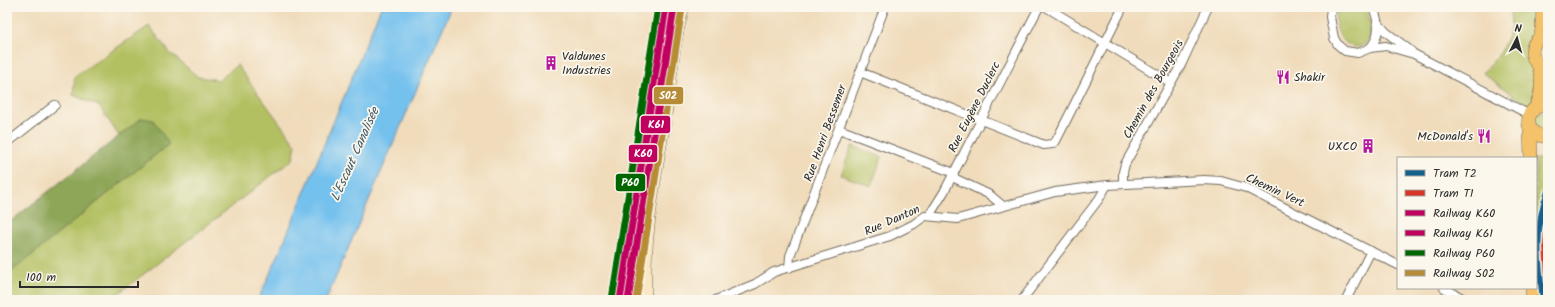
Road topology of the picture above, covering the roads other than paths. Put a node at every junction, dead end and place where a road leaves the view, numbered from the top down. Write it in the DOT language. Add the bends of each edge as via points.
graph roads {
  1 [pos="684,7"];
  2 [pos="885,7"];
  3 [pos="1039,7"];
  4 [pos="1046,7"];
  5 [pos="1123,7"];
  6 [pos="1208,7"];
  7 [pos="1331,7"];
  8 [pos="1373,7"];
  9 [pos="1543,7"];
  10 [pos="1378,23"];
  11 [pos="1544,36"];
  12 [pos="1105,42"];
  13 [pos="1370,48"];
  14 [pos="1414,54"];
  15 [pos="1543,66"];
  16 [pos="860,72"];
  17 [pos="1171,83"];
  18 [pos="55,105"];
  19 [pos="1538,109"];
  20 [pos="981,120"];
  21 [pos="1530,128"];
  22 [pos="839,129"];
  23 [pos="1548,136"];
  24 [pos="7,143"];
  25 [pos="1532,157"];
  26 [pos="953,175"];
  27 [pos="1123,184"];
  28 [pos="1107,185"];
  29 [pos="1003,206"];
  30 [pos="929,216"];
  31 [pos="1372,251"];
  32 [pos="1397,264"];
  33 [pos="789,268"];
  34 [pos="1446,289"];
  35 [pos="1532,289"];
  36 [pos="646,300"];
  37 [pos="716,300"];
  38 [pos="1022,300"];
  39 [pos="1346,300"];
  40 [pos="1466,300"];
  41 [pos="1533,300"];
  1 -- 36 [label="street" via="672,65 649,222"];
  2 -- 16 [label="street, Rue Henri Bessemer"];
  3 -- 20 [label="street, Rue Eugène Duclerc"];
  4 -- 12 [label="street"];
  5 -- 12 [label="street"];
  6 -- 17 [label="street, Chemin des Bourgeois"];
  7 -- 13 [label="street" via="1332,33 1338,45 1354,53"];
  8 -- 10 [label="street"];
  9 -- 11 [label="main road"];
  10 -- 13 [label="street" via="1378,37"];
  10 -- 14 [label="street"];
  11 -- 15 [label="main road" via="1533,44 1532,52 1533,59"];
  12 -- 17 [label="street"];
  12 -- 20 [label="street" via="1056,141 1044,145"];
  13 -- 14 [label="street" via="1390,47"];
  14 -- 19 [label="street"];
  15 -- 19 [label="main road"];
  16 -- 20 [label="street"];
  16 -- 22 [label="street, Rue Henri Bessemer"];
  17 -- 27 [label="street, Chemin des Bourgeois" via="1125,164"];
  18 -- 24 [label="street"];
  19 -- 21 [label="main road" via="1528,123"];
  20 -- 26 [label="street, Rue Eugène Duclerc"];
  21 -- 23 [label="main road" via="1539,136"];
  21 -- 25 [label="main road"];
  22 -- 26 [label="street"];
  22 -- 33 [label="street, Rue Henri Bessemer" via="790,256"];
  26 -- 29 [label="street" via="990,195"];
  26 -- 30 [label="street, Rue Eugène Duclerc"];
  27 -- 28 [label="street, Chemin Vert"];
  27 -- 31 [label="street, Chemin Vert" via="1221,181 1250,190"];
  28 -- 29 [label="street, Rue Danton" via="1062,191"];
  28 -- 38 [label="street"];
  29 -- 30 [label="street, Rue Danton" via="958,219"];
  30 -- 33 [label="street, Rue Danton" via="882,239"];
  31 -- 32 [label="street, Chemin Vert"];
  31 -- 39 [label="street"];
  33 -- 37 [label="street, Rue Danton" via="774,272 749,287"];
  34 -- 40 [label="street"];
  35 -- 41 [label="main road"];
}
